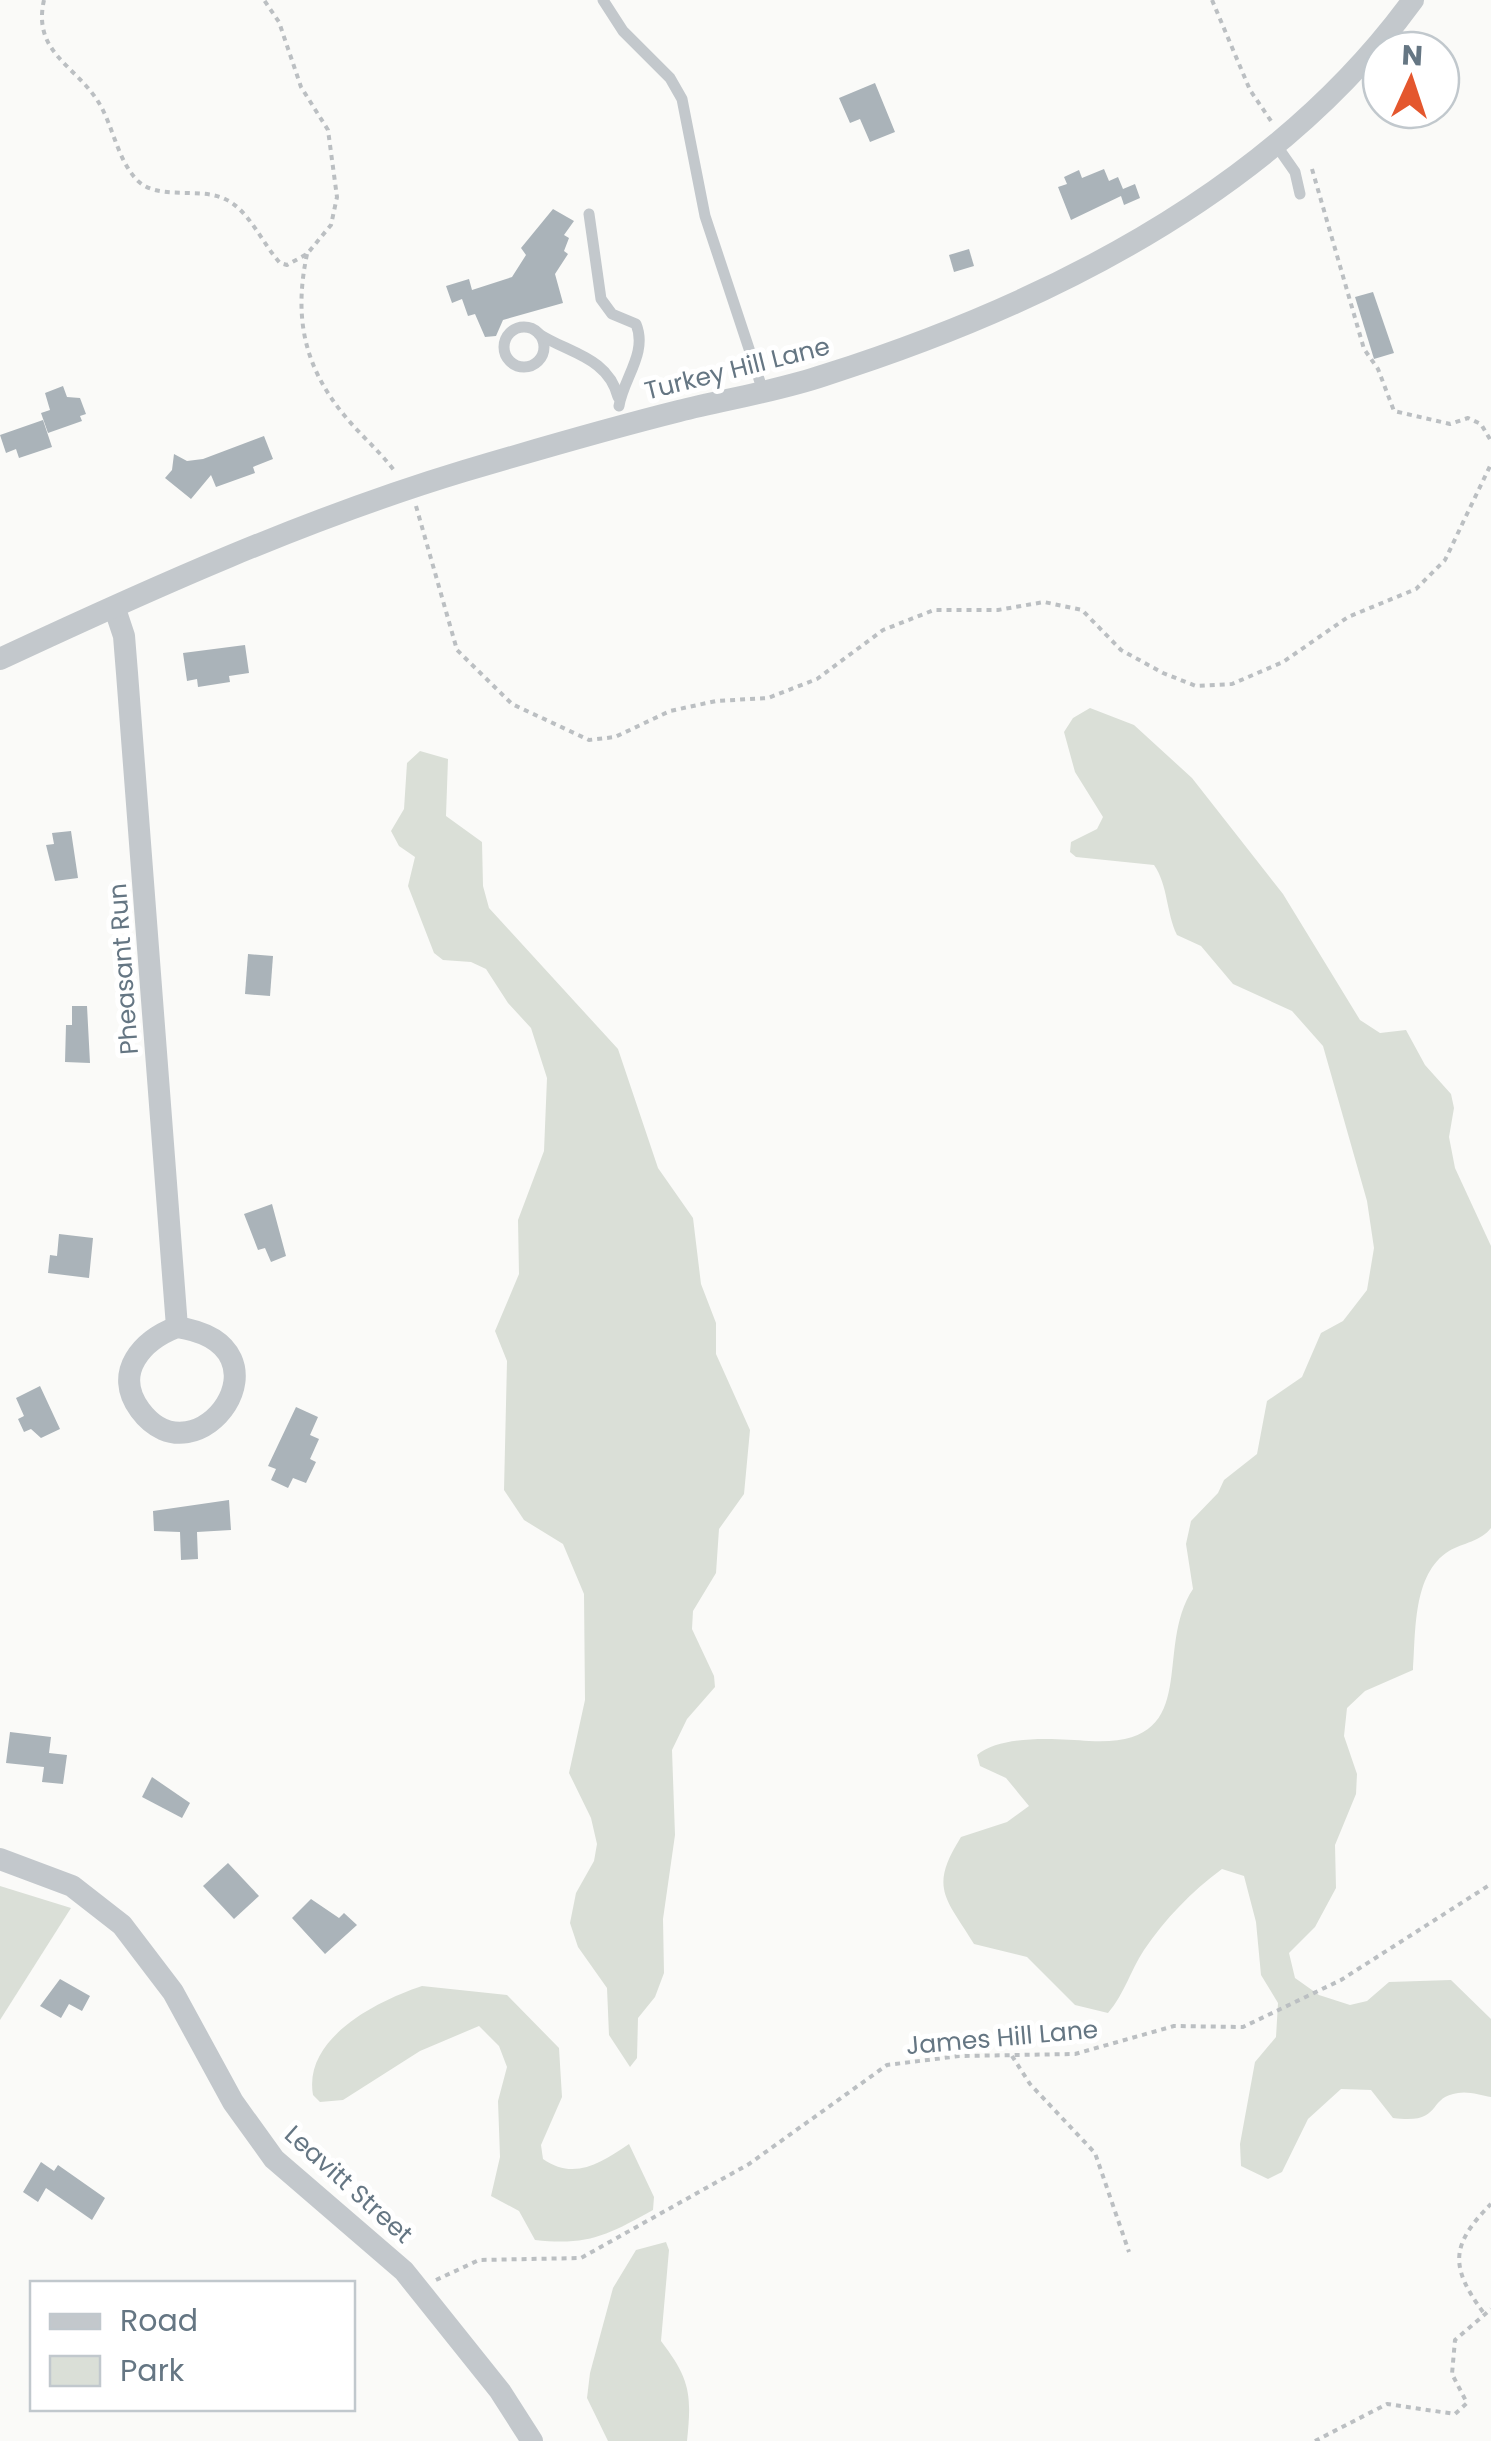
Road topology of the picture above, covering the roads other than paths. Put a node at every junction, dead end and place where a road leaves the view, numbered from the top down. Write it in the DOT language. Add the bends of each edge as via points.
graph roads {
  1 [pos="603,0"];
  2 [pos="1413,0"];
  3 [pos="1278,139"];
  4 [pos="1300,194"];
  5 [pos="589,214"];
  6 [pos="539,334"];
  7 [pos="562,345"];
  8 [pos="540,358"];
  9 [pos="763,391"];
  10 [pos="619,417"];
  11 [pos="115,608"];
  12 [pos="0,659"];
  13 [pos="178,1327"];
  14 [pos="0,1859"];
  15 [pos="532,2441"];
  1 -- 9 [label="lane" via="682,99 705,216"];
  2 -- 3 [label="street, Turkey Hill Lane" via="1378,44"];
  3 -- 4 [label="lane"];
  3 -- 9 [label="street, Turkey Hill Lane" via="1188,209 1100,260 897,350"];
  5 -- 10 [label="lane" via="602,299 640,334"];
  6 -- 7 [label="lane"];
  6 -- 8 [label="lane"];
  6 -- 8 [label="lane" via="521,327 504,344 516,365"];
  7 -- 8 [label="lane"];
  7 -- 10 [label="lane" via="605,373 616,388"];
  9 -- 10 [label="street, Turkey Hill Lane"];
  10 -- 11 [label="street, Turkey Hill Lane" via="410,490"];
  11 -- 12 [label="street, Turkey Hill Lane"];
  11 -- 13 [label="street, Pheasant Run" via="129,692"];
  13 -- 13 [label="street" via="202,1331 223,1345 235,1376 224,1411 192,1431 156,1425 130,1388 138,1350 152,1336"];
  14 -- 15 [label="street, Leavitt Street" via="72,1886 122,1925 173,1992 233,2102 274,2159 419,2290"];
}
